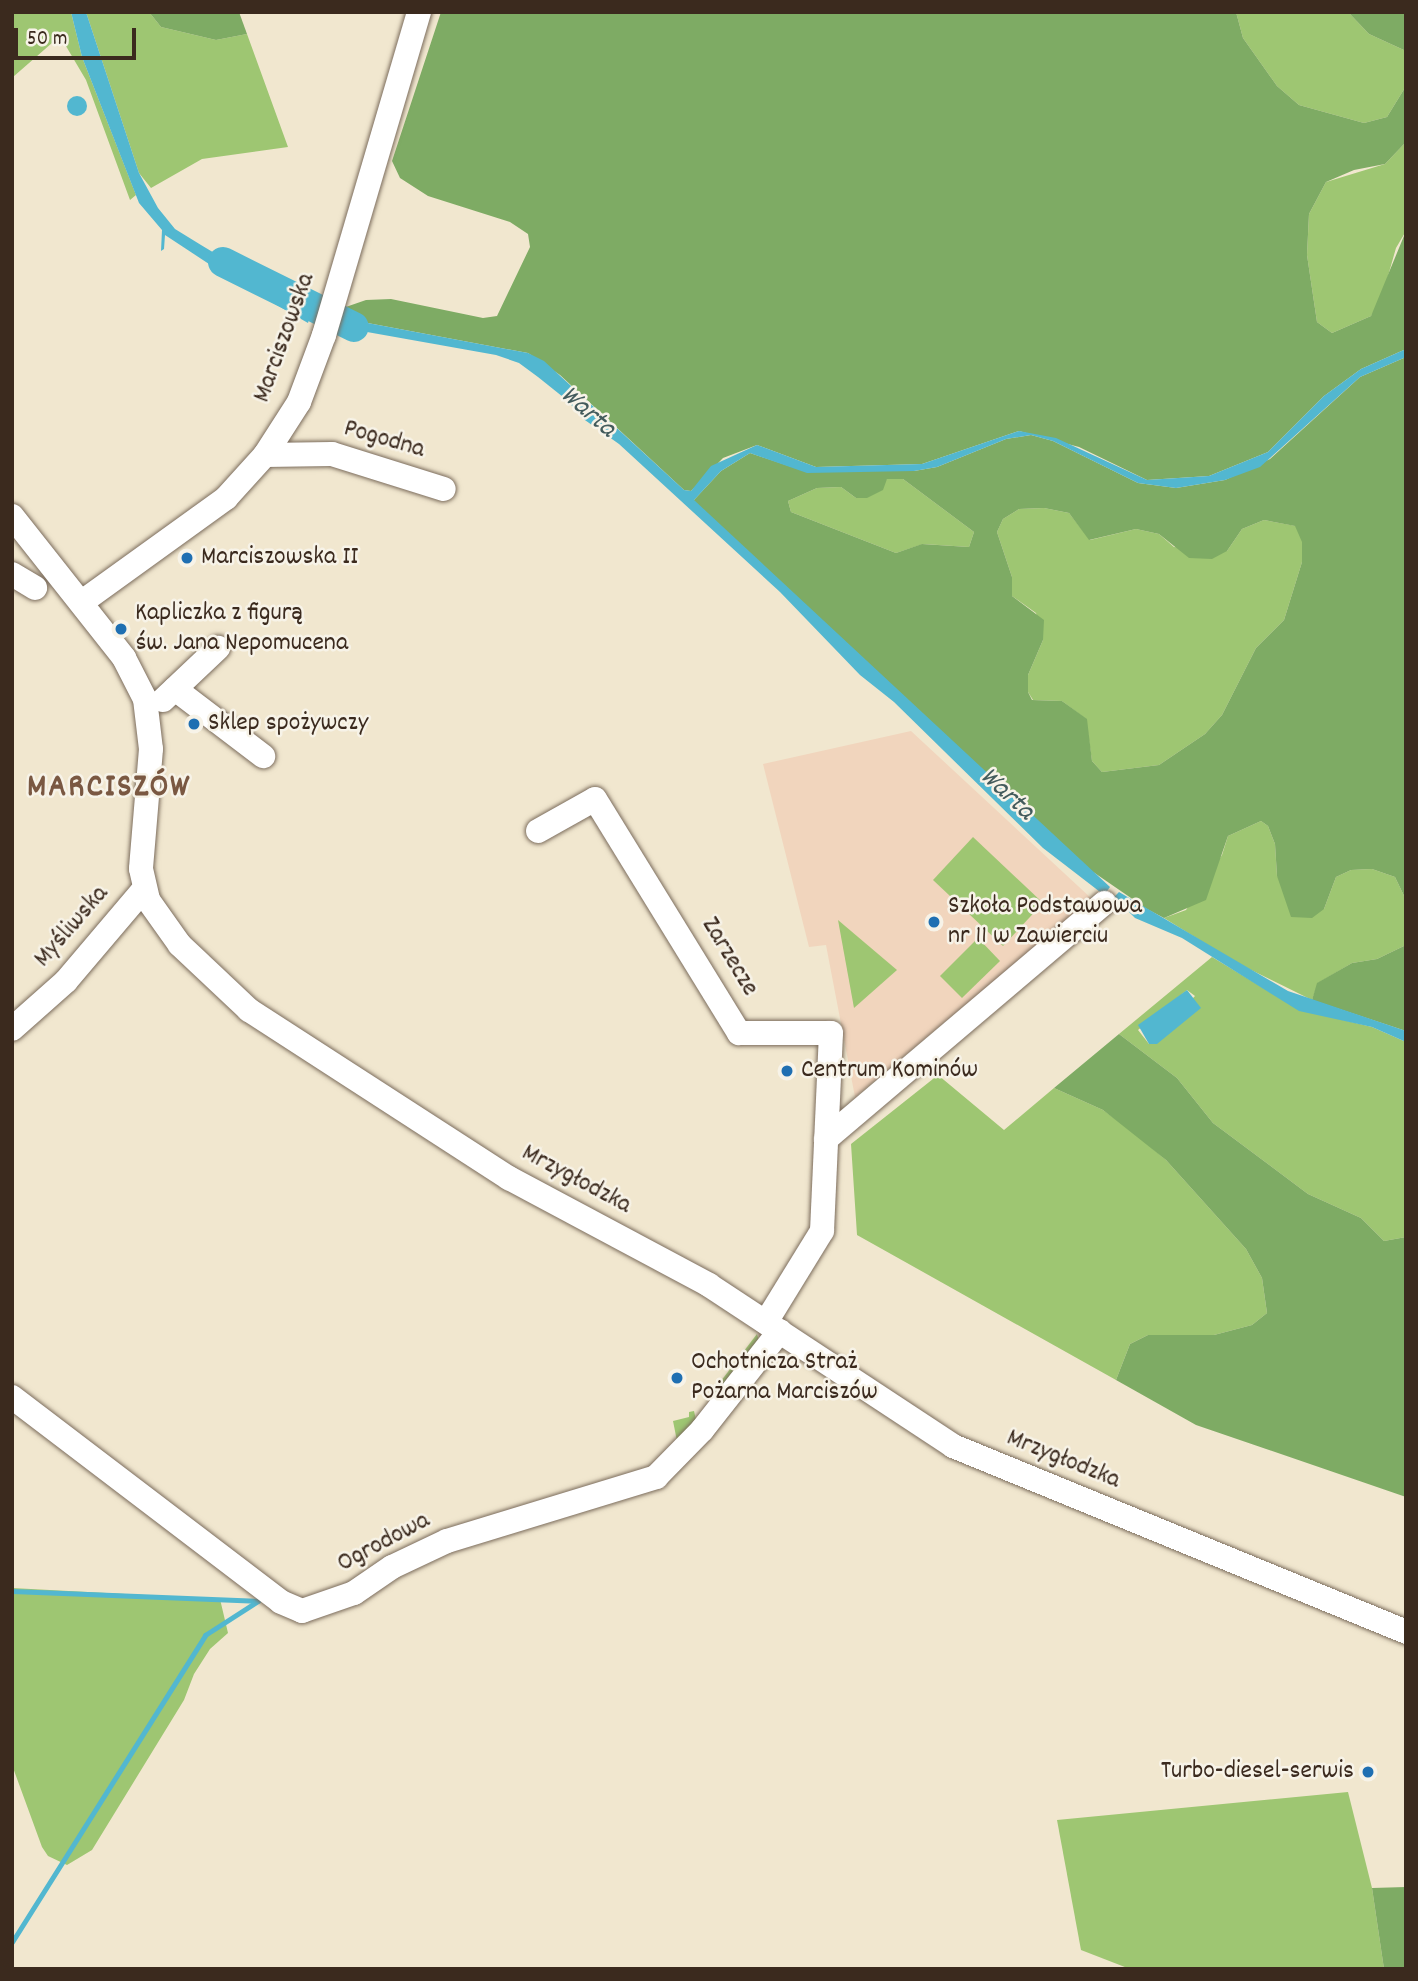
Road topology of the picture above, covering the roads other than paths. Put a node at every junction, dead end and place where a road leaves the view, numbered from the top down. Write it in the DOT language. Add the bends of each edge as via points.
graph roads {
  1 [pos="419,12"];
  2 [pos="265,455"];
  3 [pos="444,489"];
  4 [pos="12,516"];
  5 [pos="12,574"];
  6 [pos="35,588"];
  7 [pos="82,602"];
  8 [pos="218,648"];
  9 [pos="175,689"];
  10 [pos="149,712"];
  11 [pos="263,757"];
  12 [pos="538,831"];
  13 [pos="144,889"];
  14 [pos="1104,902"];
  15 [pos="12,1030"];
  16 [pos="826,1143"];
  17 [pos="773,1327"];
  18 [pos="12,1397"];
  19 [pos="1406,1632"];
  1 -- 2 [label="street, Marciszowska" via="324,335 299,402"];
  2 -- 3 [label="street, Pogodna" via="332,454"];
  2 -- 7 [label="street, Marciszowska" via="199,520"];
  4 -- 7 [label="street, Mrzygłodzka"];
  5 -- 6 [label="street"];
  7 -- 10 [label="street, Mrzygłodzka" via="132,671"];
  8 -- 9 [label="street"];
  9 -- 10 [label="street"];
  9 -- 11 [label="street"];
  10 -- 13 [label="street, Mrzygłodzka" via="150,770 141,869"];
  12 -- 16 [label="street, Zarzecze" via="595,799 738,1033 831,1033"];
  13 -- 15 [label="street, Myśliwska" via="66,981"];
  13 -- 17 [label="street, Mrzygłodzka" via="180,945 261,1018 509,1178 663,1259"];
  14 -- 16 [label="street"];
  16 -- 17 [label="street" via="822,1231"];
  17 -- 18 [label="street, Ogrodowa" via="693,1440 656,1477 447,1541 392,1567 354,1594 302,1611 281,1602"];
  17 -- 19 [label="street, Mrzygłodzka" via="953,1447"];
}
